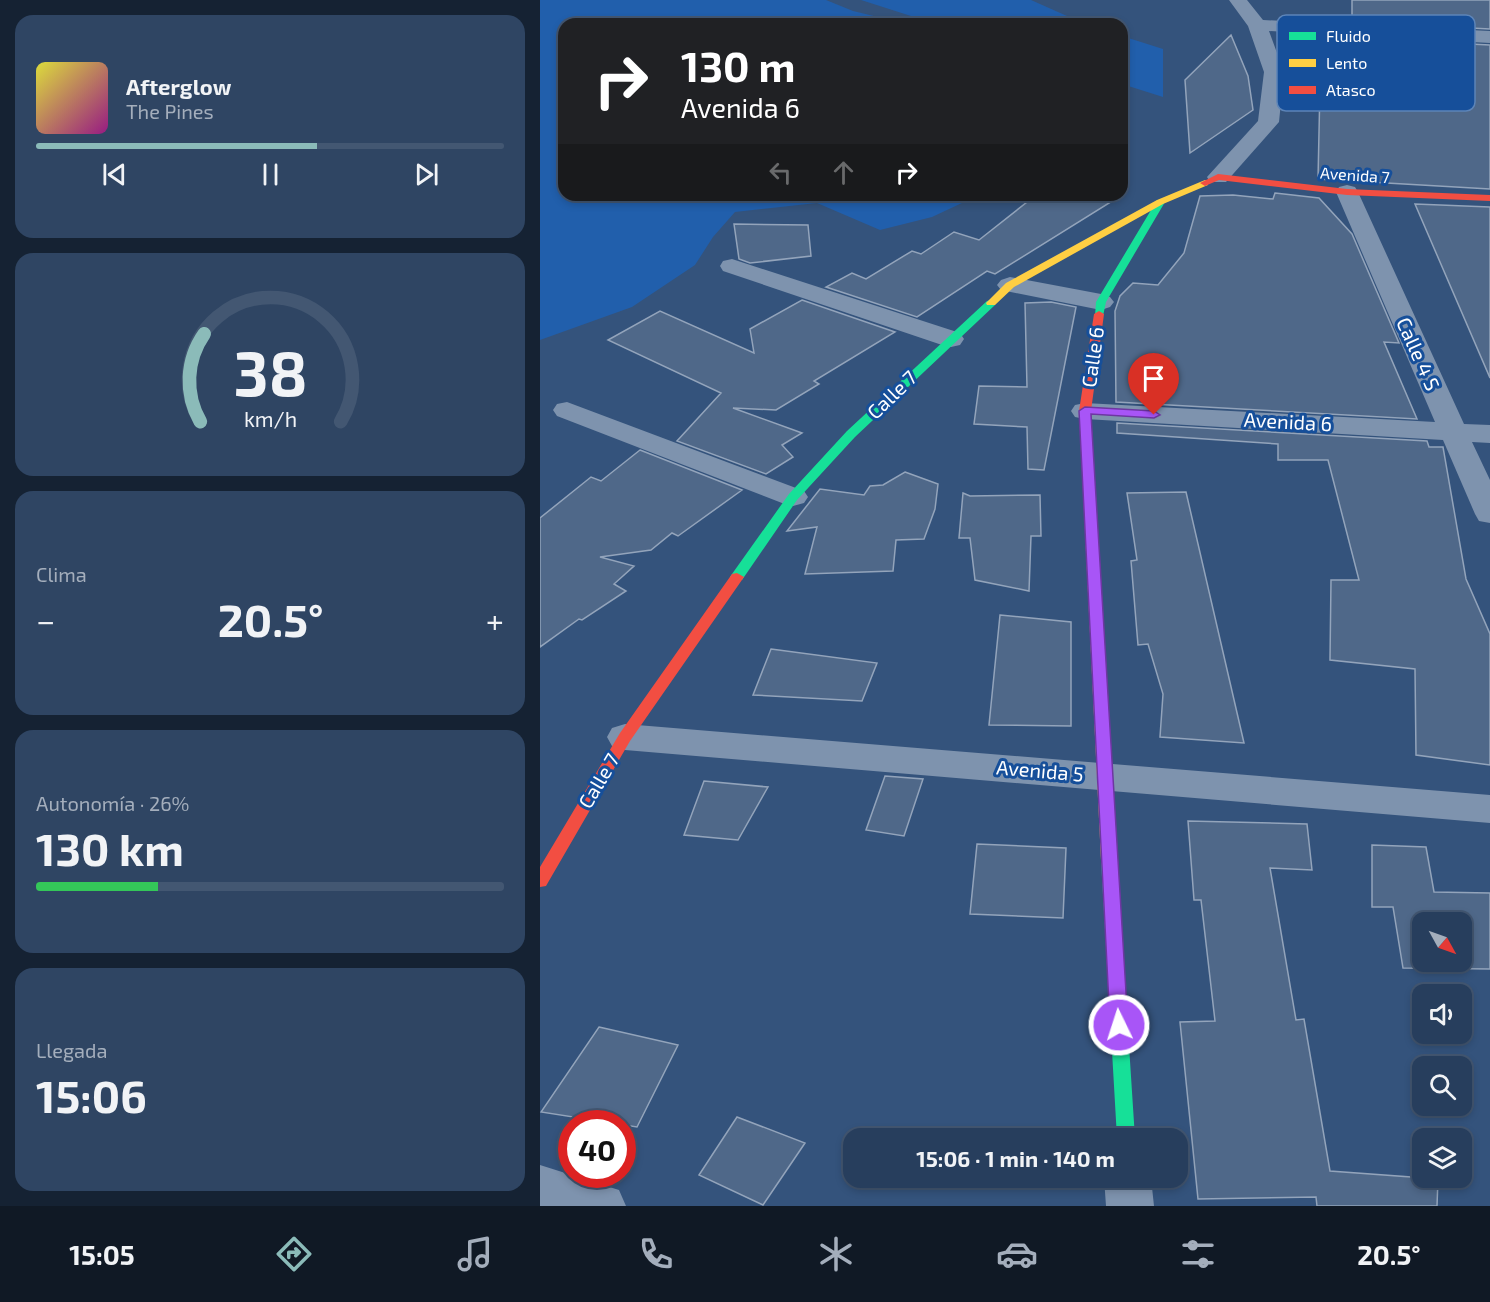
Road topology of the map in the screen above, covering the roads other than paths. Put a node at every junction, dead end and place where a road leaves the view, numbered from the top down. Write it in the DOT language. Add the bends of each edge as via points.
graph roads {
  1 [pos="1238,0"];
  2 [pos="1257,25"];
  3 [pos="1277,26"];
  4 [pos="1475,36"];
  5 [pos="1490,37"];
  6 [pos="1218,177"];
  7 [pos="1347,192"];
  8 [pos="1490,198"];
  9 [pos="1160,202"];
  10 [pos="732,266"];
  11 [pos="1010,285"];
  12 [pos="1101,302"];
  13 [pos="951,339"];
  14 [pos="567,410"];
  15 [pos="1085,411"];
  16 [pos="1453,432"];
  17 [pos="1490,434"];
  18 [pos="793,497"];
  19 [pos="1490,514"];
  20 [pos="625,737"];
  21 [pos="1104,777"];
  22 [pos="1490,808"];
  23 [pos="540,881"];
  24 [pos="1125,1128"];
  25 [pos="540,1187"];
  26 [pos="1129,1188"];
  27 [pos="602,1206"];
  28 [pos="1130,1206"];
  1 -- 2 [label="street, Calle 7"];
  2 -- 3 [label="street"];
  2 -- 6 [label="street, Calle 7" via="1274,72 1268,122"];
  4 -- 5 [label="street"];
  6 -- 7 [label="main road, Avenida 7"];
  6 -- 9 [label="main road, Calle 7"];
  7 -- 8 [label="main road, Avenida 7"];
  7 -- 16 [label="street, Calle 4 S"];
  9 -- 11 [label="main road, Calle 7"];
  9 -- 12 [label="main road, Calle 6"];
  10 -- 13 [label="street"];
  11 -- 12 [label="street"];
  11 -- 13 [label="main road, Calle 7"];
  12 -- 15 [label="main road, Calle 6"];
  13 -- 18 [label="main road, Calle 7" via="851,434"];
  14 -- 18 [label="street"];
  15 -- 16 [label="street, Avenida 6"];
  15 -- 21 [label="main road, Calle 6"];
  16 -- 17 [label="street, Avenida 6"];
  16 -- 19 [label="street, Calle 4 S"];
  18 -- 20 [label="main road, Calle 7"];
  20 -- 21 [label="street, Avenida 5"];
  20 -- 23 [label="main road, Calle 7"];
  21 -- 22 [label="street, Avenida 5"];
  21 -- 24 [label="main road, Calle 6"];
  25 -- 27 [label="street"];
  26 -- 28 [label="street"];
}
